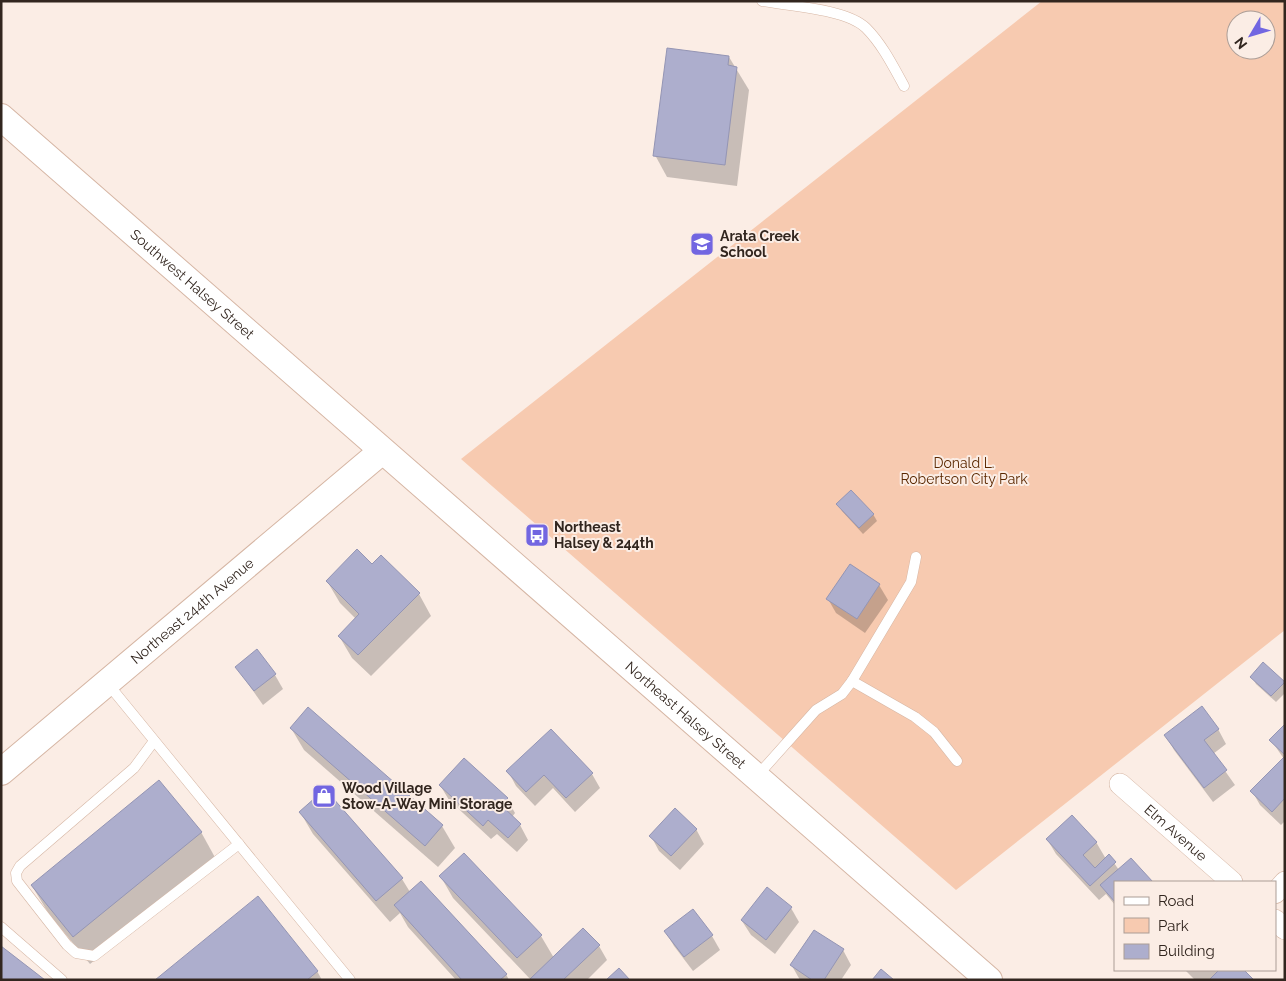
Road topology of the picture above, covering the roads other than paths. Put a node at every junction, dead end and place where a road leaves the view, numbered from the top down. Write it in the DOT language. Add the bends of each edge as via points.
graph roads {
  1 [pos="762,1"];
  2 [pos="904,86"];
  3 [pos="1,117"];
  4 [pos="382,450"];
  5 [pos="916,557"];
  6 [pos="852,681"];
  7 [pos="108,684"];
  8 [pos="154,741"];
  9 [pos="958,761"];
  10 [pos="1,772"];
  11 [pos="757,776"];
  12 [pos="1120,784"];
  13 [pos="239,844"];
  14 [pos="1231,881"];
  15 [pos="1285,882"];
  16 [pos="1276,892"];
  17 [pos="1,927"];
  18 [pos="978,974"];
  19 [pos="62,980"];
  20 [pos="350,980"];
  1 -- 2 [label="lane" via="847,16 865,27 881,46"];
  3 -- 4 [label="street, Southwest Halsey Street"];
  4 -- 7 [label="street, Northeast 244th Avenue"];
  4 -- 11 [label="street, Northeast Halsey Street"];
  5 -- 6 [label="lane" via="911,582"];
  6 -- 9 [label="lane" via="921,722 934,732"];
  6 -- 11 [label="lane" via="842,694 816,710"];
  7 -- 8 [label="lane"];
  7 -- 10 [label="street, Northeast 244th Avenue"];
  8 -- 13 [label="lane"];
  8 -- 13 [label="lane" via="134,768 20,866 16,873 17,880 68,946 76,953 94,956"];
  11 -- 18 [label="street, Northeast Halsey Street"];
  12 -- 14 [label="street, Elm Avenue"];
  13 -- 20 [label="lane"];
  15 -- 16 [label="street"];
  17 -- 19 [label="lane"];
}
